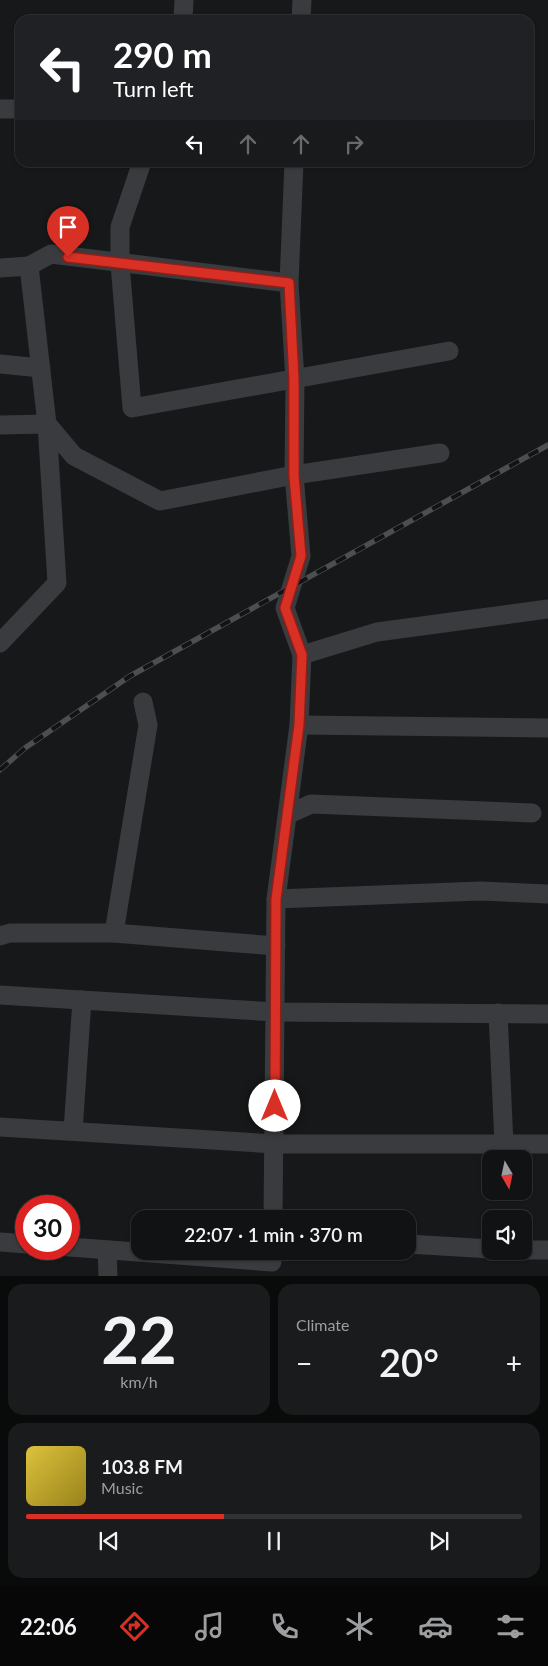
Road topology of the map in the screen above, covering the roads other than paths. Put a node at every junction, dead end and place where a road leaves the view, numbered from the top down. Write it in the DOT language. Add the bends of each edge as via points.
graph roads {
  1 [pos="184,0"];
  2 [pos="302,0"];
  3 [pos="183,15"];
  4 [pos="301,15"];
  5 [pos="0,109"];
  6 [pos="15,109"];
  7 [pos="140,167"];
  8 [pos="294,167"];
  9 [pos="120,264"];
  10 [pos="30,266"];
  11 [pos="0,268"];
  12 [pos="289,283"];
  13 [pos="449,351"];
  14 [pos="0,364"];
  15 [pos="41,368"];
  16 [pos="294,380"];
  17 [pos="47,424"];
  18 [pos="0,425"];
  19 [pos="440,453"];
  20 [pos="294,476"];
  21 [pos="548,609"];
  22 [pos="0,643"];
  23 [pos="302,655"];
  24 [pos="143,702"];
  25 [pos="299,725"];
  26 [pos="548,728"];
  27 [pos="532,813"];
  28 [pos="289,814"];
  29 [pos="548,894"];
  30 [pos="276,899"];
  31 [pos="114,933"];
  32 [pos="0,936"];
  33 [pos="276,946"];
  34 [pos="0,995"];
  35 [pos="82,1000"];
  36 [pos="275,1012"];
  37 [pos="498,1013"];
  38 [pos="548,1014"];
  39 [pos="0,1127"];
  40 [pos="72,1131"];
  41 [pos="275,1144"];
  42 [pos="504,1144"];
  43 [pos="548,1144"];
  44 [pos="273,1210"];
  45 [pos="0,1242"];
  46 [pos="15,1243"];
  47 [pos="416,1244"];
  48 [pos="80,1248"];
  49 [pos="482,1248"];
  50 [pos="106,1250"];
  51 [pos="532,1250"];
  52 [pos="548,1250"];
  53 [pos="272,1263"];
  54 [pos="108,1276"];
  1 -- 3 [label="street"];
  2 -- 4 [label="street"];
  5 -- 6 [label="street"];
  7 -- 9 [label="street" via="120,227"];
  8 -- 12 [label="street"];
  9 -- 10 [label="street" via="51,254"];
  9 -- 12 [label="street"];
  9 -- 16 [label="street" via="132,408"];
  10 -- 11 [label="street"];
  10 -- 15 [label="street"];
  12 -- 16 [label="street"];
  13 -- 16 [label="street"];
  14 -- 15 [label="street"];
  15 -- 17 [label="street"];
  16 -- 20 [label="street"];
  17 -- 18 [label="street"];
  17 -- 20 [label="street" via="74,456 160,501"];
  17 -- 22 [label="street" via="57,583"];
  19 -- 20 [label="street"];
  20 -- 23 [label="street" via="301,556 285,608"];
  21 -- 23 [label="street" via="377,632"];
  23 -- 25 [label="street"];
  24 -- 31 [label="street" via="148,725"];
  25 -- 26 [label="street"];
  25 -- 28 [label="street"];
  27 -- 28 [label="street" via="311,804"];
  28 -- 30 [label="street"];
  29 -- 30 [label="street" via="480,890"];
  30 -- 33 [label="street"];
  31 -- 32 [label="street" via="10,933"];
  31 -- 33 [label="street"];
  33 -- 36 [label="street"];
  34 -- 35 [label="street"];
  35 -- 36 [label="street"];
  35 -- 40 [label="street"];
  36 -- 37 [label="street"];
  36 -- 41 [label="street"];
  37 -- 38 [label="street"];
  37 -- 42 [label="street"];
  39 -- 40 [label="street"];
  40 -- 41 [label="street"];
  41 -- 42 [label="street"];
  41 -- 44 [label="street"];
  42 -- 43 [label="street"];
  45 -- 46 [label="street"];
  47 -- 49 [label="street"];
  48 -- 50 [label="street"];
  50 -- 53 [label="street"];
  50 -- 54 [label="street"];
  51 -- 52 [label="street"];
}
